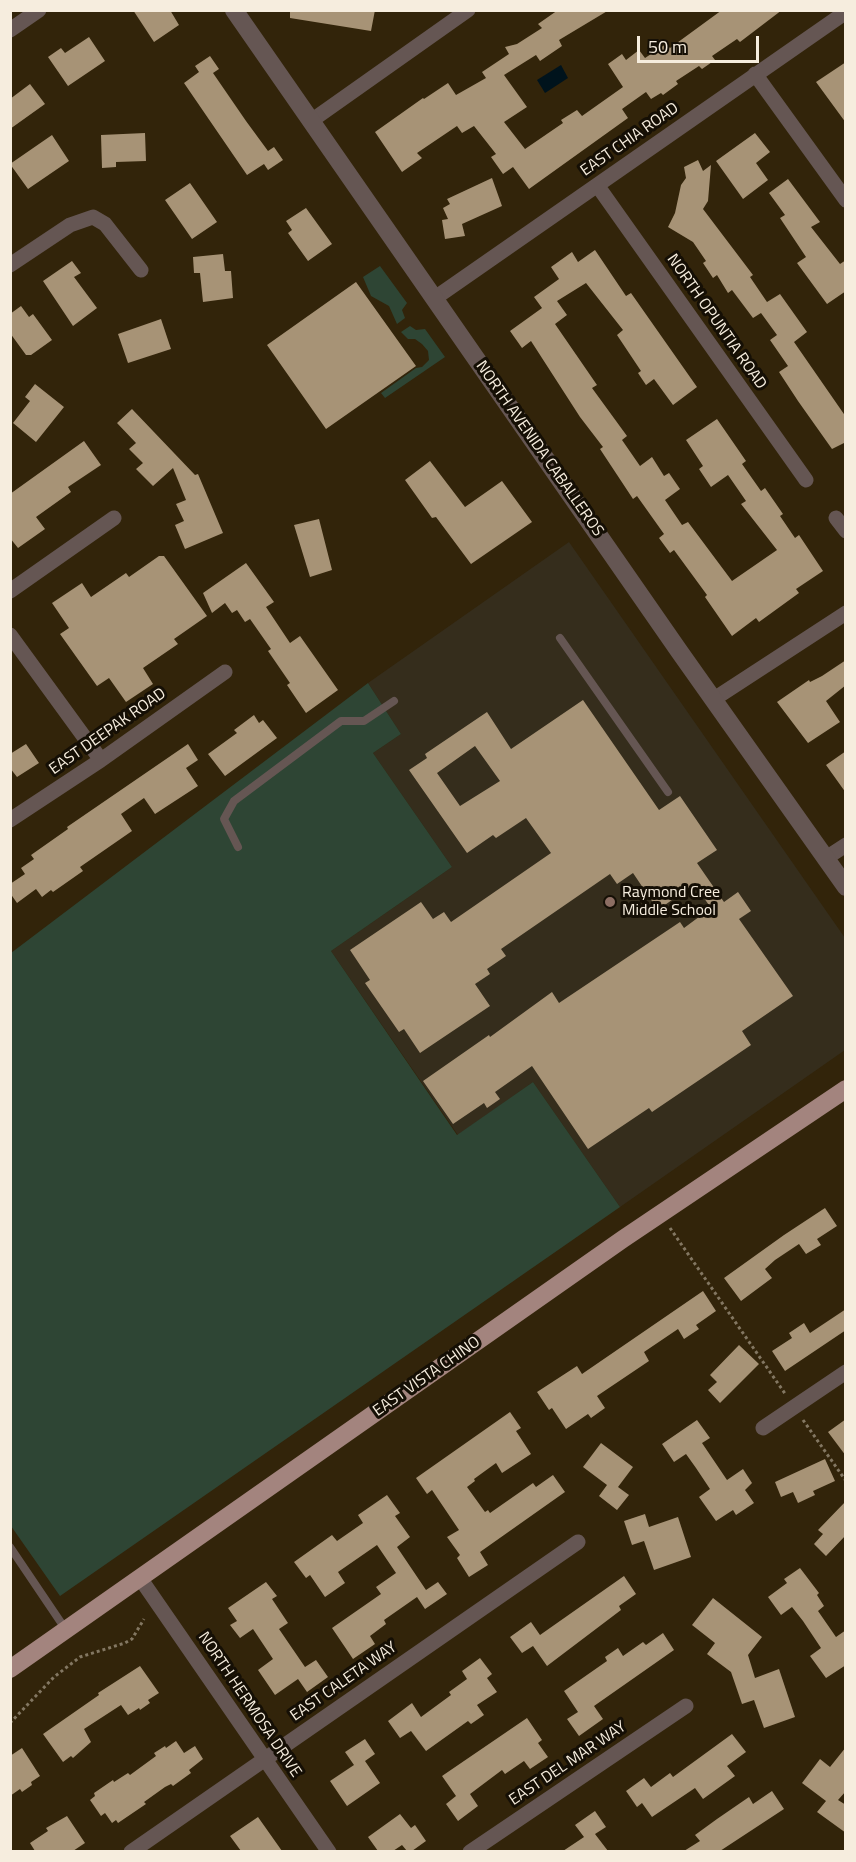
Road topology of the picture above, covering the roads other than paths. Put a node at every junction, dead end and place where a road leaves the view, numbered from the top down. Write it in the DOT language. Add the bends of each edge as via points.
graph roads {
  1 [pos="39,10"];
  2 [pos="234,10"];
  3 [pos="468,10"];
  4 [pos="846,12"];
  5 [pos="10,30"];
  6 [pos="755,74"];
  7 [pos="311,121"];
  8 [pos="597,185"];
  9 [pos="846,200"];
  10 [pos="10,265"];
  11 [pos="141,270"];
  12 [pos="435,298"];
  13 [pos="806,480"];
  14 [pos="114,518"];
  15 [pos="836,518"];
  16 [pos="846,531"];
  17 [pos="10,591"];
  18 [pos="846,613"];
  19 [pos="10,635"];
  20 [pos="560,638"];
  21 [pos="225,672"];
  22 [pos="714,699"];
  23 [pos="394,701"];
  24 [pos="101,760"];
  25 [pos="668,792"];
  26 [pos="10,820"];
  27 [pos="846,844"];
  28 [pos="238,847"];
  29 [pos="826,858"];
  30 [pos="846,886"];
  31 [pos="846,1089"];
  32 [pos="846,1371"];
  33 [pos="763,1428"];
  34 [pos="578,1542"];
  35 [pos="10,1547"];
  36 [pos="140,1578"];
  37 [pos="66,1630"];
  38 [pos="10,1669"];
  39 [pos="686,1706"];
  40 [pos="264,1759"];
  41 [pos="132,1851"];
  42 [pos="329,1851"];
  43 [pos="470,1851"];
  1 -- 5 [label="street"];
  2 -- 7 [label="street, NORTH AVENIDA CABALLEROS"];
  3 -- 7 [label="street"];
  4 -- 6 [label="street, EAST CHIA ROAD"];
  6 -- 8 [label="street, EAST CHIA ROAD"];
  6 -- 9 [label="street"];
  7 -- 12 [label="street, NORTH AVENIDA CABALLEROS"];
  8 -- 12 [label="street, EAST CHIA ROAD"];
  8 -- 13 [label="street, NORTH OPUNTIA ROAD"];
  10 -- 11 [label="street" via="70,225 93,218 105,224"];
  12 -- 22 [label="street, NORTH AVENIDA CABALLEROS"];
  14 -- 17 [label="street"];
  15 -- 16 [label="street"];
  18 -- 22 [label="street"];
  19 -- 24 [label="street"];
  20 -- 25 [label="lane"];
  21 -- 24 [label="street, EAST DEEPAK ROAD"];
  22 -- 29 [label="street, NORTH AVENIDA CABALLEROS"];
  23 -- 28 [label="lane" via="364,721 341,721 234,801 224,819"];
  24 -- 26 [label="street, EAST DEEPAK ROAD"];
  27 -- 29 [label="street"];
  29 -- 30 [label="street, NORTH AVENIDA CABALLEROS"];
  31 -- 36 [label="main road, EAST VISTA CHINO" via="660,1214"];
  32 -- 33 [label="street"];
  34 -- 40 [label="street, EAST CALETA WAY"];
  35 -- 37 [label="lane"];
  36 -- 37 [label="main road, EAST VISTA CHINO"];
  36 -- 40 [label="street, NORTH HERMOSA DRIVE"];
  37 -- 38 [label="main road, EAST VISTA CHINO"];
  39 -- 43 [label="street, EAST DEL MAR WAY"];
  40 -- 41 [label="street, EAST CALETA WAY"];
  40 -- 42 [label="street, NORTH HERMOSA DRIVE"];
}
